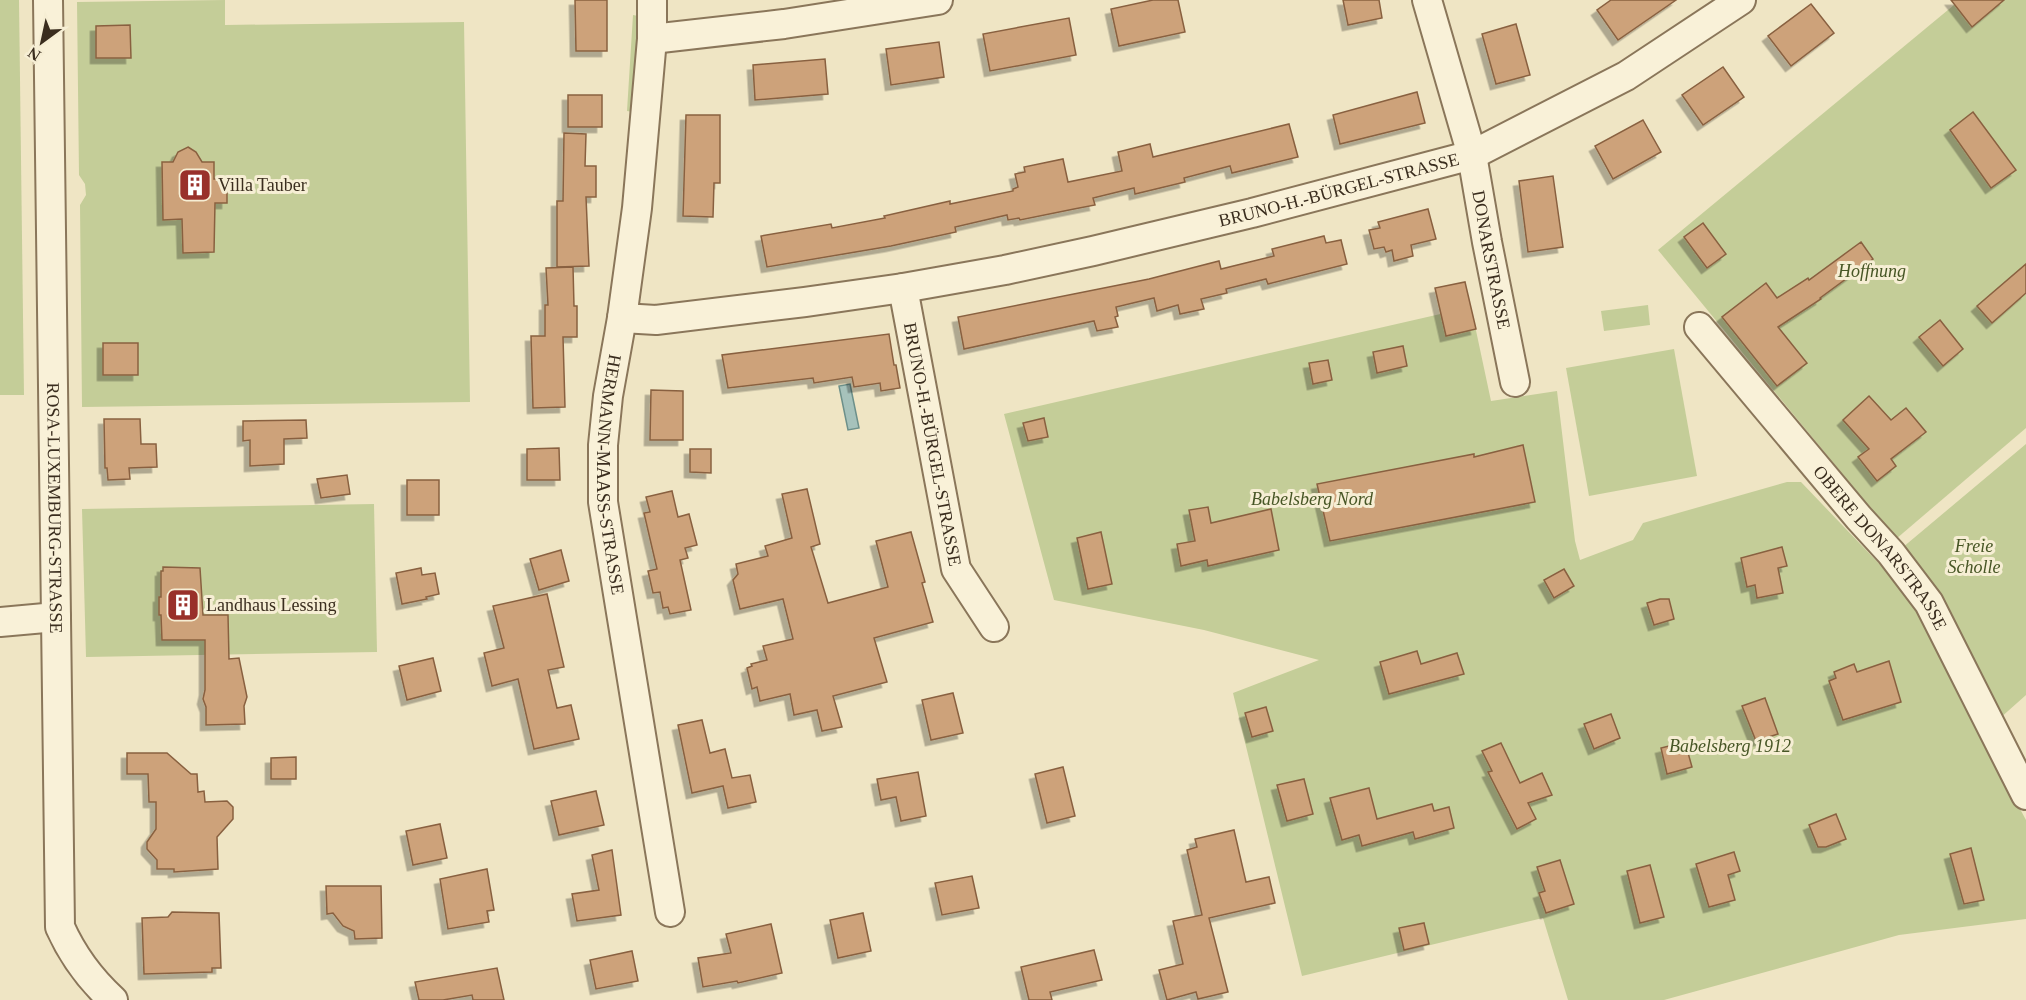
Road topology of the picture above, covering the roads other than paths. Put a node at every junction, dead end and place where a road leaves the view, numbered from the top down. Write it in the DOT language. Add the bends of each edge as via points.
graph roads {
  1 [pos="48,0"];
  2 [pos="652,0"];
  3 [pos="938,0"];
  4 [pos="1427,0"];
  5 [pos="1741,0"];
  6 [pos="652,39"];
  7 [pos="1472,155"];
  8 [pos="903,288"];
  9 [pos="622,318"];
  10 [pos="1699,327"];
  11 [pos="1515,382"];
  12 [pos="56,617"];
  13 [pos="0,622"];
  14 [pos="994,627"];
  15 [pos="2026,795"];
  16 [pos="670,912"];
  17 [pos="113,1000"];
  1 -- 12 [label="street, ROSA-LUXEMBURG-STRASSE"];
  2 -- 6 [label="street, HERMANN-MAASS-STRASSE"];
  3 -- 6 [label="street"];
  4 -- 7 [label="street, DONARSTRASSE"];
  5 -- 7 [label="street, BRUNO-H.-BÜRGEL-STRASSE" via="1626,76"];
  6 -- 9 [label="street, HERMANN-MAASS-STRASSE" via="637,208"];
  7 -- 8 [label="street, BRUNO-H.-BÜRGEL-STRASSE" via="1093,251"];
  7 -- 11 [label="street, DONARSTRASSE"];
  8 -- 9 [label="street, BRUNO-H.-BÜRGEL-STRASSE" via="656,320"];
  8 -- 14 [label="street, BRUNO-H.-BÜRGEL-STRASSE" via="956,569"];
  9 -- 16 [label="street, HERMANN-MAASS-STRASSE" via="608,396 603,502"];
  10 -- 15 [label="street, OBERE DONARSTRASSE" via="1929,603"];
  12 -- 13 [label="street"];
  12 -- 17 [label="street, ROSA-LUXEMBURG-STRASSE" via="60,927 83,968"];
}
